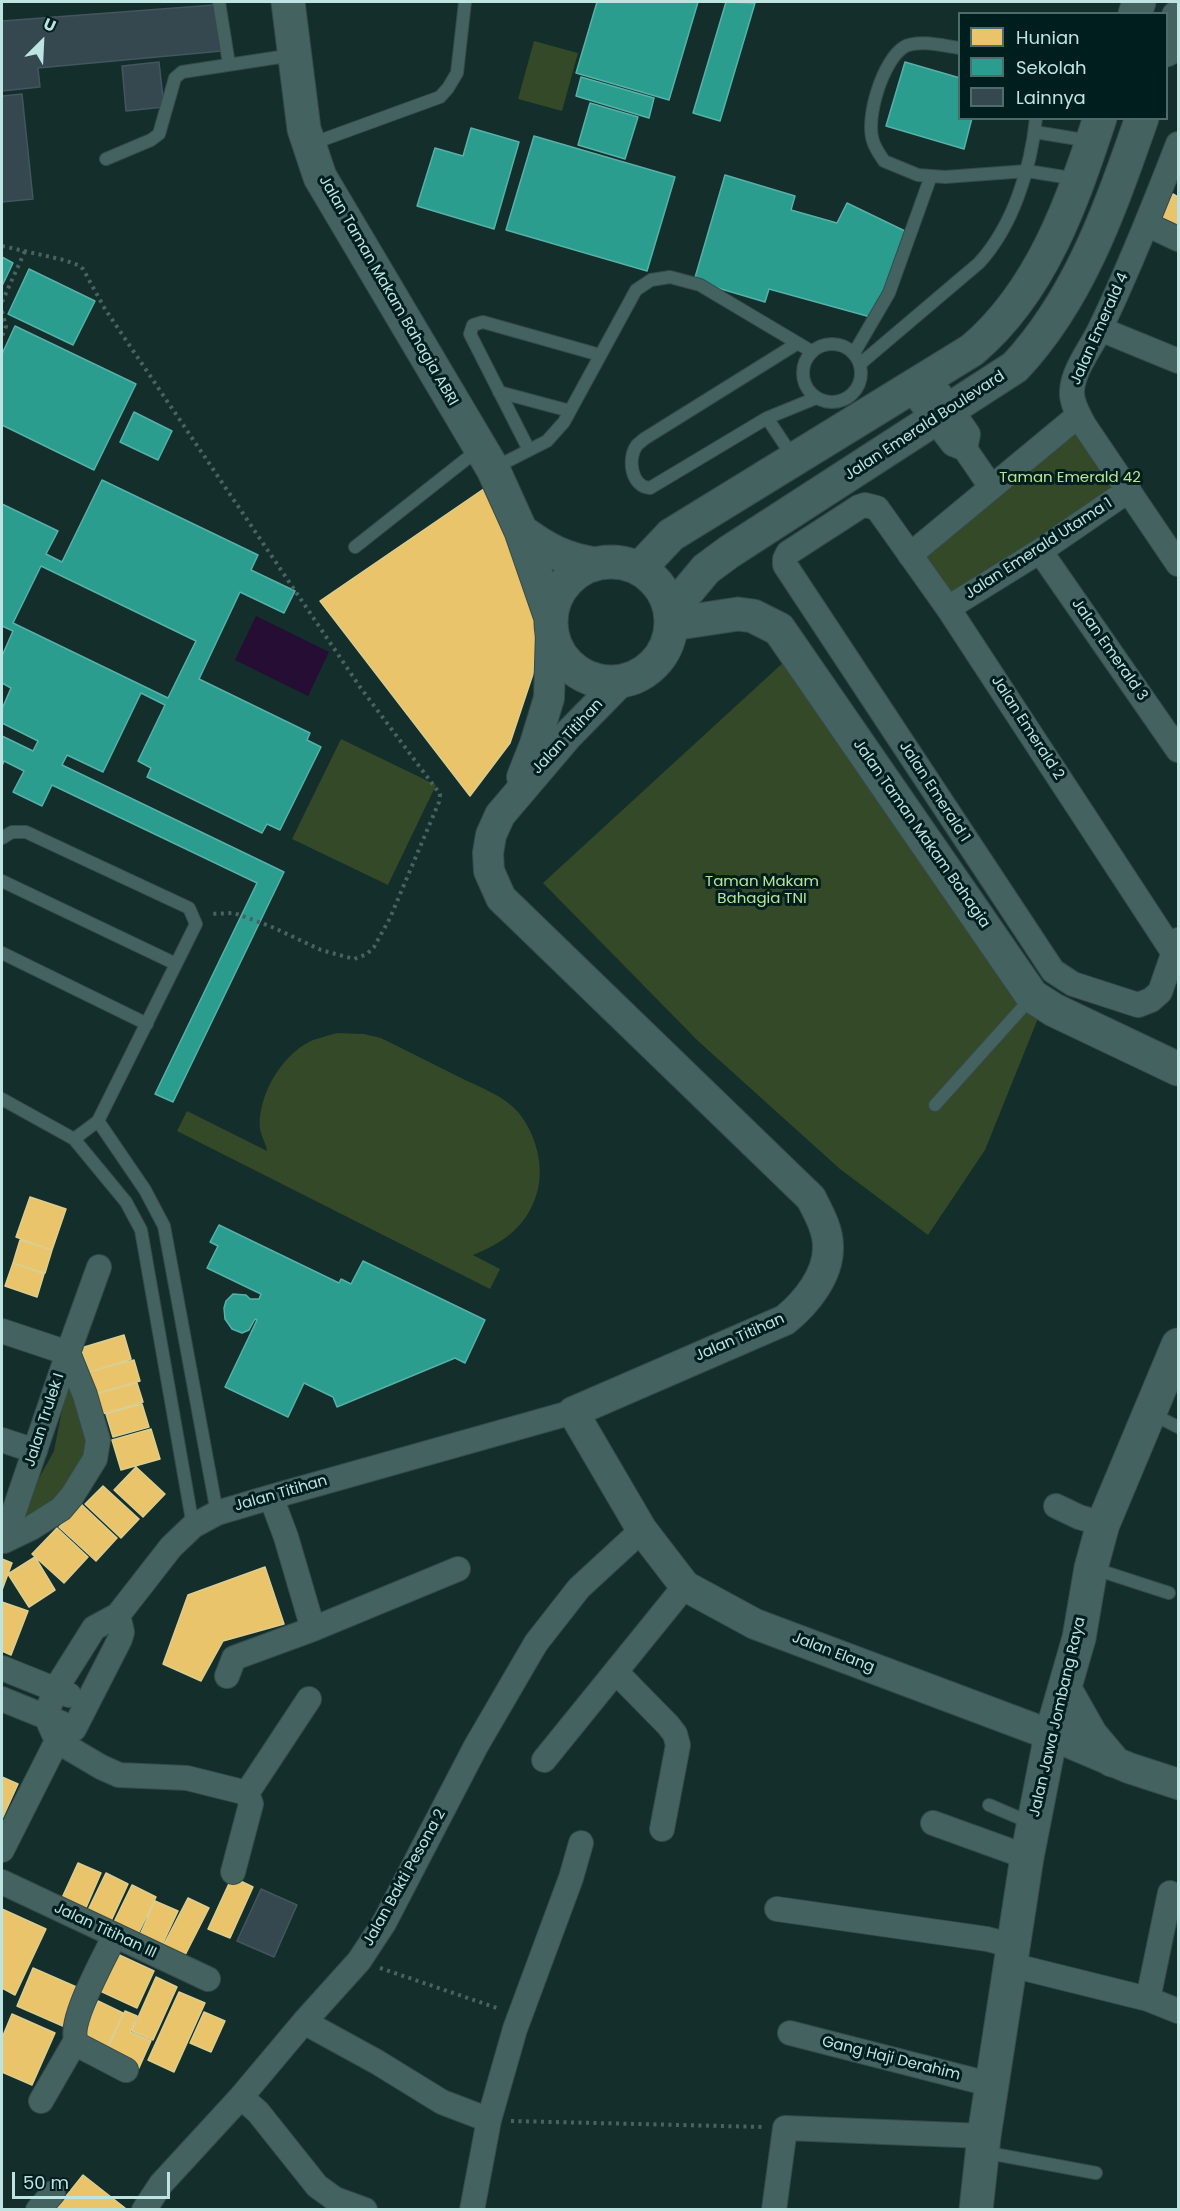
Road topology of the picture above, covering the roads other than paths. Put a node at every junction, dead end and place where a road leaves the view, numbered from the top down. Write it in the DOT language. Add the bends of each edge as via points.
graph roads {
  1 [pos="219,2"];
  2 [pos="288,2"];
  3 [pos="465,2"];
  4 [pos="1179,17"];
  5 [pos="1168,47"];
  6 [pos="958,48"];
  7 [pos="294,54"];
  8 [pos="229,64"];
  9 [pos="1036,120"];
  10 [pos="1141,120"];
  11 [pos="1096,130"];
  12 [pos="1035,132"];
  13 [pos="308,144"];
  14 [pos="1179,144"];
  15 [pos="106,159"];
  16 [pos="1027,171"];
  17 [pos="931,176"];
  18 [pos="1080,179"];
  19 [pos="1146,224"];
  20 [pos="1179,239"];
  21 [pos="1100,329"];
  22 [pos="798,344"];
  23 [pos="811,351"];
  24 [pos="600,355"];
  25 [pos="857,359"];
  26 [pos="1179,362"];
  27 [pos="919,383"];
  28 [pos="499,392"];
  29 [pos="816,398"];
  30 [pos="570,411"];
  31 [pos="942,415"];
  32 [pos="1079,416"];
  33 [pos="767,418"];
  34 [pos="529,450"];
  35 [pos="487,459"];
  36 [pos="794,459"];
  37 [pos="992,487"];
  38 [pos="1129,490"];
  39 [pos="877,508"];
  40 [pos="521,531"];
  41 [pos="671,535"];
  42 [pos="356,547"];
  43 [pos="1040,550"];
  44 [pos="910,555"];
  45 [pos="596,564"];
  46 [pos="1179,564"];
  47 [pos="639,569"];
  48 [pos="706,570"];
  49 [pos="948,608"];
  50 [pos="738,614"];
  51 [pos="671,618"];
  52 [pos="551,625"];
  53 [pos="621,681"];
  54 [pos="1179,750"];
  55 [pos="516,794"];
  56 [pos="2,838"];
  57 [pos="2,881"];
  58 [pos="1176,946"];
  59 [pos="2,953"];
  60 [pos="176,964"];
  61 [pos="1032,996"];
  62 [pos="147,1024"];
  63 [pos="1179,1069"];
  64 [pos="2,1099"];
  65 [pos="935,1105"];
  66 [pos="98,1121"];
  67 [pos="74,1140"];
  68 [pos="145,1190"];
  69 [pos="126,1202"];
  70 [pos="99,1267"];
  71 [pos="2,1331"];
  72 [pos="1179,1345"];
  73 [pos="68,1353"];
  74 [pos="573,1412"];
  75 [pos="1165,1420"];
  76 [pos="2,1440"];
  77 [pos="35,1451"];
  78 [pos="271,1497"];
  79 [pos="1056,1506"];
  80 [pos="217,1513"];
  81 [pos="1103,1524"];
  82 [pos="193,1526"];
  83 [pos="642,1530"];
  84 [pos="3,1541"];
  85 [pos="1091,1568"];
  86 [pos="458,1569"];
  87 [pos="685,1586"];
  88 [pos="1169,1593"];
  89 [pos="118,1615"];
  90 [pos="313,1629"];
  91 [pos="2,1668"];
  92 [pos="616,1672"];
  93 [pos="226,1676"];
  94 [pos="1065,1689"];
  95 [pos="55,1690"];
  96 [pos="2,1699"];
  97 [pos="309,1699"];
  98 [pos="86,1702"];
  99 [pos="46,1716"];
  100 [pos="66,1735"];
  101 [pos="1051,1735"];
  102 [pos="544,1760"];
  103 [pos="1112,1760"];
  104 [pos="1179,1784"];
  105 [pos="247,1793"];
  106 [pos="989,1805"];
  107 [pos="933,1823"];
  108 [pos="1033,1824"];
  109 [pos="662,1829"];
  110 [pos="581,1843"];
  111 [pos="2,1850"];
  112 [pos="1027,1857"];
  113 [pos="233,1872"];
  114 [pos="2,1882"];
  115 [pos="1170,1893"];
  116 [pos="777,1909"];
  117 [pos="115,1935"];
  118 [pos="1013,1956"];
  119 [pos="208,1980"];
  120 [pos="1148,2000"];
  121 [pos="1179,2011"];
  122 [pos="304,2022"];
  123 [pos="790,2033"];
  124 [pos="75,2042"];
  125 [pos="126,2070"];
  126 [pos="993,2085"];
  127 [pos="241,2097"];
  128 [pos="41,2101"];
  129 [pos="489,2120"];
  130 [pos="983,2144"];
  131 [pos="1096,2173"];
  132 [pos="144,2210"];
  133 [pos="365,2210"];
  134 [pos="472,2210"];
  135 [pos="774,2210"];
  136 [pos="976,2210"];
  1 -- 8 [label="lane"];
  2 -- 7 [label="main road, Jalan Taman Makam Bahagia ABRI"];
  3 -- 13 [label="lane" via="457,72 440,97"];
  4 -- 5 [label="main road"];
  6 -- 17 [label="lane" via="928,43 904,47 885,69 872,111 872,139 884,161"];
  7 -- 8 [label="lane"];
  7 -- 13 [label="main road, Jalan Taman Makam Bahagia ABRI"];
  8 -- 15 [label="lane" via="182,72 175,78 159,134"];
  9 -- 12 [label="lane"];
  10 -- 31 [label="main road, Jalan Emerald Boulevard" via="1098,237 1046,328 1015,367"];
  11 -- 12 [label="lane"];
  11 -- 18 [label="main road"];
  12 -- 16 [label="lane"];
  13 -- 35 [label="main road, Jalan Taman Makam Bahagia ABRI" via="320,177"];
  14 -- 19 [label="street, Jalan Emerald 4"];
  16 -- 17 [label="lane"];
  16 -- 18 [label="lane"];
  16 -- 25 [label="lane" via="992,249"];
  17 -- 25 [label="lane" via="889,293"];
  18 -- 27 [label="main road" via="1045,259 1002,321 972,350"];
  19 -- 20 [label="street"];
  19 -- 21 [label="street, Jalan Emerald 4"];
  21 -- 26 [label="street"];
  21 -- 32 [label="street, Jalan Emerald 4" via="1075,378 1073,403"];
  22 -- 23 [label="lane"];
  22 -- 24 [label="lane" via="700,285 670,277 651,280 636,290"];
  22 -- 33 [label="lane" via="644,439 637,445 631,462 637,482 650,488"];
  23 -- 25 [label="lane" via="833,343 845,346"];
  23 -- 29 [label="lane" via="802,367 804,385"];
  24 -- 28 [label="lane" via="483,322 472,325 470,334"];
  24 -- 30 [label="lane"];
  25 -- 29 [label="lane" via="860,382 850,397 833,403"];
  27 -- 31 [label="street"];
  27 -- 36 [label="main road"];
  28 -- 30 [label="lane"];
  28 -- 34 [label="lane"];
  29 -- 33 [label="lane"];
  30 -- 34 [label="lane" via="547,441"];
  31 -- 37 [label="street" via="968,434 965,449"];
  31 -- 48 [label="main road, Jalan Emerald Boulevard"];
  32 -- 37 [label="street"];
  32 -- 38 [label="street, Jalan Emerald 4"];
  33 -- 36 [label="lane"];
  34 -- 35 [label="lane"];
  35 -- 40 [label="main road, Jalan Taman Makam Bahagia ABRI"];
  35 -- 42 [label="lane"];
  36 -- 41 [label="main road"];
  37 -- 44 [label="street"];
  38 -- 43 [label="street, Jalan Emerald Utama 1"];
  38 -- 46 [label="street, Jalan Emerald 4"];
  39 -- 44 [label="street, Jalan Emerald 2"];
  39 -- 58 [label="street, Jalan Emerald 1" via="859,507 798,545 788,552 785,566 1053,971 1073,984 1138,1005 1160,992"];
  40 -- 45 [label="main road" via="558,555"];
  40 -- 52 [label="main road, Jalan Taman Makam Bahagia ABRI"];
  41 -- 47 [label="main road"];
  41 -- 48 [label="main road" via="686,562"];
  43 -- 49 [label="street, Jalan Emerald Utama 1"];
  43 -- 54 [label="street, Jalan Emerald 3"];
  44 -- 49 [label="street, Jalan Emerald 2"];
  45 -- 47 [label="main road" via="610,562"];
  45 -- 52 [label="main road" via="569,579 559,592"];
  47 -- 51 [label="main road" via="664,594"];
  48 -- 50 [label="main road" via="719,602"];
  48 -- 51 [label="main road, Jalan Emerald Boulevard"];
  49 -- 58 [label="street, Jalan Emerald 2"];
  50 -- 51 [label="main road, Jalan Taman Makam Bahagia"];
  50 -- 61 [label="main road, Jalan Taman Makam Bahagia" via="753,616 779,629"];
  51 -- 53 [label="main road" via="665,649 654,664"];
  52 -- 53 [label="main road" via="562,656 576,670 594,680"];
  52 -- 55 [label="street, Jalan Titihan" via="549,698"];
  53 -- 55 [label="street, Jalan Titihan"];
  55 -- 74 [label="street, Jalan Titihan" via="500,815 488,853 489,871 501,898 811,1198 828,1246 824,1269 813,1290 785,1320"];
  56 -- 60 [label="lane" via="12,832 26,832 189,908 196,924"];
  57 -- 60 [label="lane"];
  59 -- 62 [label="lane"];
  60 -- 62 [label="lane"];
  61 -- 63 [label="main road, Jalan Taman Makam Bahagia"];
  61 -- 65 [label="lane"];
  62 -- 66 [label="lane"];
  64 -- 67 [label="lane"];
  66 -- 67 [label="lane"];
  66 -- 68 [label="lane"];
  67 -- 69 [label="lane"];
  68 -- 69 [label="lane"];
  68 -- 80 [label="lane" via="164,1226"];
  69 -- 82 [label="lane" via="141,1230"];
  70 -- 73 [label="street"];
  71 -- 73 [label="street"];
  72 -- 75 [label="main road, Jalan Jawa Jombang Raya"];
  73 -- 77 [label="street, Jalan Trulek I"];
  73 -- 84 [label="street, Jalan Trulek I" via="98,1440 94,1459 61,1509"];
  74 -- 78 [label="street, Jalan Titihan"];
  74 -- 83 [label="street, Jalan Elang"];
  75 -- 81 [label="main road, Jalan Jawa Jombang Raya"];
  76 -- 77 [label="street"];
  77 -- 84 [label="street, Jalan Trulek I"];
  78 -- 80 [label="street, Jalan Titihan"];
  78 -- 90 [label="street"];
  79 -- 81 [label="street"];
  80 -- 82 [label="street, Jalan Titihan"];
  81 -- 85 [label="main road, Jalan Jawa Jombang Raya"];
  82 -- 89 [label="street, Jalan Titihan" via="171,1547"];
  83 -- 87 [label="street, Jalan Elang"];
  83 -- 122 [label="street, Jalan Bakti Pesona 2" via="579,1588 536,1643 476,1746 384,1923 359,1960"];
  85 -- 88 [label="lane"];
  85 -- 94 [label="main road, Jalan Jawa Jombang Raya"];
  86 -- 90 [label="street"];
  87 -- 92 [label="street"];
  87 -- 101 [label="street, Jalan Elang" via="755,1624"];
  89 -- 95 [label="street, Jalan Titihan" via="94,1628"];
  89 -- 98 [label="street" via="122,1632"];
  90 -- 93 [label="street" via="234,1658"];
  91 -- 95 [label="street"];
  92 -- 102 [label="street"];
  92 -- 109 [label="street" via="675,1734 678,1745"];
  94 -- 101 [label="main road, Jalan Jawa Jombang Raya"];
  94 -- 103 [label="main road" via="1091,1735"];
  95 -- 98 [label="street"];
  95 -- 99 [label="street, Jalan Titihan"];
  96 -- 99 [label="street"];
  97 -- 105 [label="street"];
  98 -- 100 [label="street"];
  99 -- 100 [label="street"];
  100 -- 105 [label="street" via="101,1767 119,1775 187,1778"];
  100 -- 111 [label="street"];
  101 -- 103 [label="street, Jalan Elang"];
  101 -- 108 [label="main road, Jalan Jawa Jombang Raya"];
  103 -- 104 [label="street, Jalan Elang"];
  105 -- 113 [label="street" via="251,1804"];
  106 -- 108 [label="lane"];
  107 -- 112 [label="street"];
  108 -- 112 [label="main road, Jalan Jawa Jombang Raya"];
  110 -- 129 [label="street" via="572,1878 519,2017"];
  112 -- 118 [label="main road, Jalan Jawa Jombang Raya"];
  114 -- 117 [label="street, Jalan Titihan III"];
  115 -- 120 [label="street"];
  116 -- 118 [label="street" via="987,1939"];
  117 -- 119 [label="street, Jalan Titihan III"];
  117 -- 124 [label="street" via="78,2014"];
  118 -- 120 [label="street"];
  118 -- 126 [label="main road, Jalan Jawa Jombang Raya"];
  120 -- 121 [label="street"];
  122 -- 127 [label="street, Jalan Bakti Pesona 2"];
  122 -- 129 [label="street" via="441,2102"];
  123 -- 126 [label="street, Gang Haji Derahim"];
  124 -- 125 [label="street"];
  124 -- 128 [label="street"];
  126 -- 130 [label="main road, Jalan Jawa Jombang Raya"];
  127 -- 132 [label="street, Jalan Bakti Pesona 2" via="161,2184"];
  127 -- 133 [label="street" via="258,2112 317,2186 335,2199"];
  129 -- 134 [label="street"];
  130 -- 131 [label="lane"];
  130 -- 135 [label="street" via="785,2128"];
  130 -- 136 [label="main road, Jalan Jawa Jombang Raya"];
}
